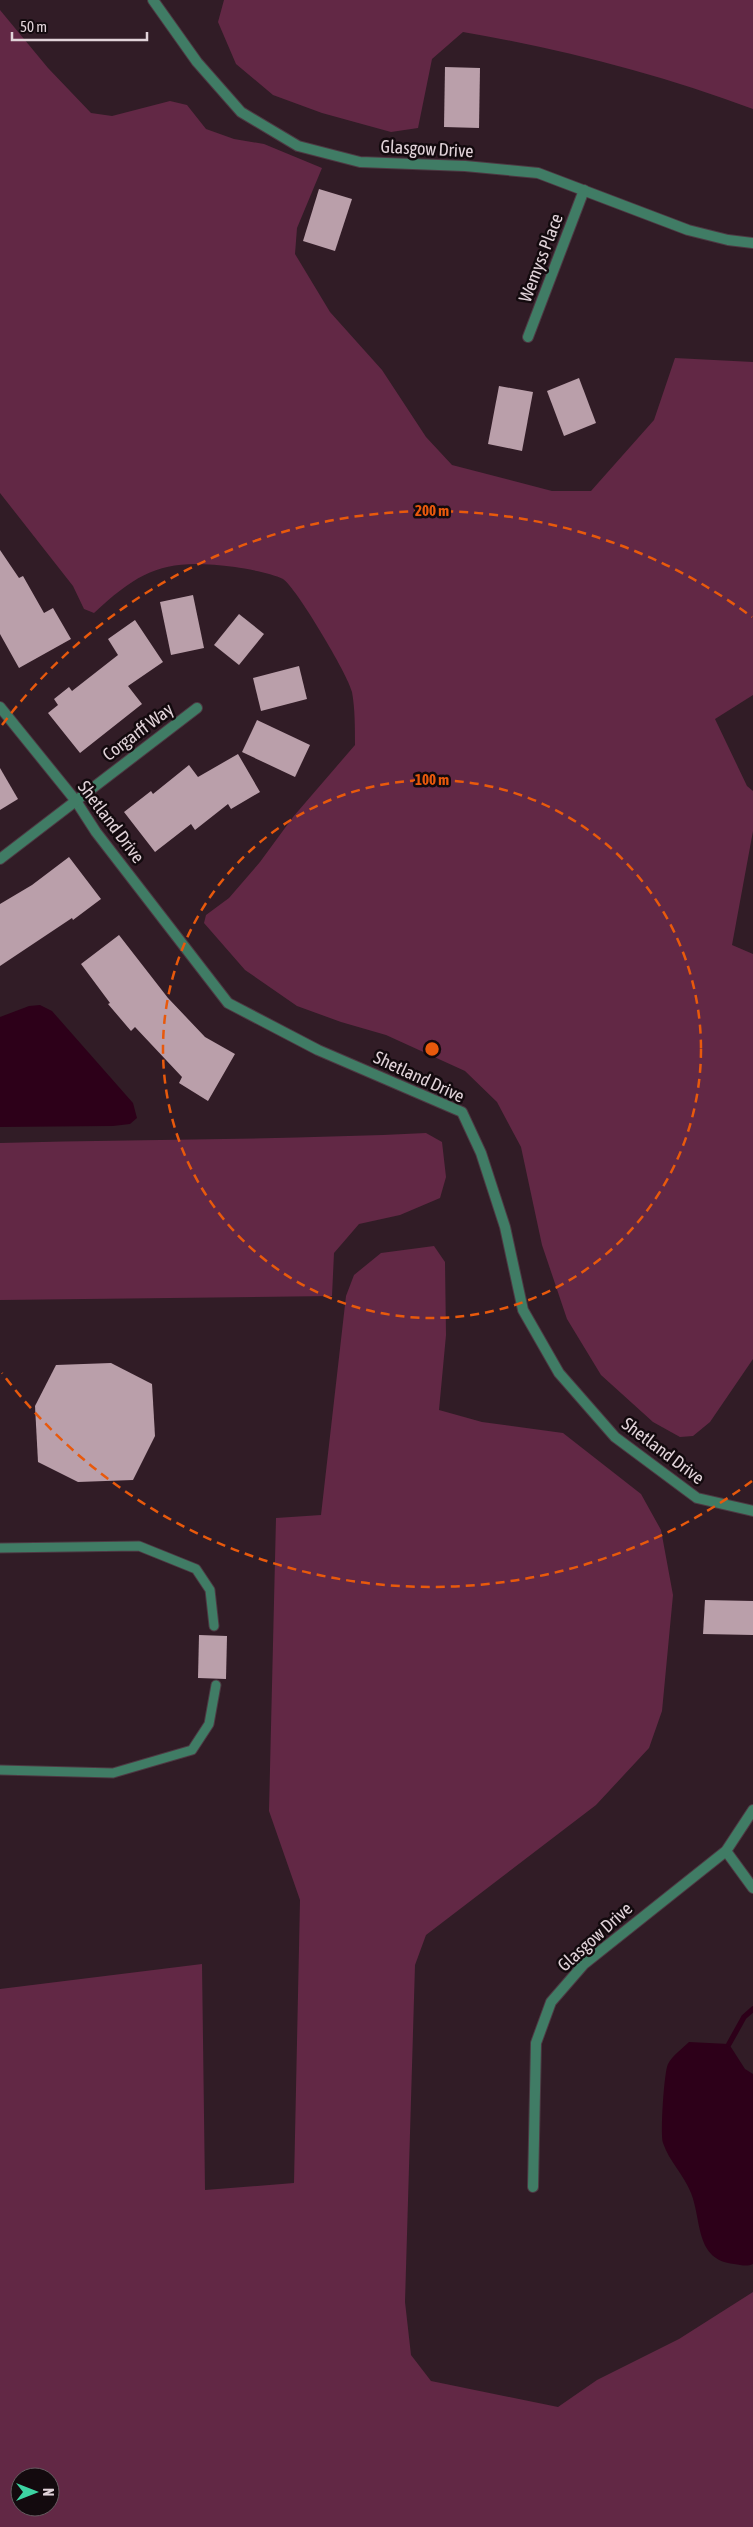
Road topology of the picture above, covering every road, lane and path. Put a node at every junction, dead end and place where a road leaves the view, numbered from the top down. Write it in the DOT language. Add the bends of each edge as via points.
graph roads {
  1 [pos="153,0"];
  2 [pos="584,190"];
  3 [pos="753,242"];
  4 [pos="528,337"];
  5 [pos="0,707"];
  6 [pos="197,708"];
  7 [pos="76,801"];
  8 [pos="0,859"];
  9 [pos="753,1511"];
  10 [pos="0,1548"];
  11 [pos="214,1626"];
  12 [pos="216,1686"];
  13 [pos="0,1770"];
  14 [pos="753,1810"];
  15 [pos="726,1851"];
  16 [pos="753,1888"];
  17 [pos="533,2187"];
  1 -- 2 [label="street, Glasgow Drive" via="197,62 241,112 298,146 360,162 538,173"];
  2 -- 3 [label="street, Glasgow Drive" via="688,230 728,240"];
  2 -- 4 [label="street, Wemyss Place"];
  5 -- 7 [label="street, Shetland Drive"];
  6 -- 7 [label="street, Corgarff Way"];
  7 -- 8 [label="street, Corgarff Way"];
  7 -- 9 [label="street, Shetland Drive" via="96,832 228,1003 318,1050 462,1112 481,1153 506,1227 523,1310 558,1373 615,1438 697,1498"];
  10 -- 11 [label="lane" via="139,1546 196,1569 210,1590"];
  12 -- 13 [label="lane" via="209,1724 192,1750 113,1773"];
  14 -- 15 [label="street, Glasgow Drive"];
  15 -- 16 [label="street"];
  15 -- 17 [label="street, Glasgow Drive" via="584,1964 551,2002 536,2043"];
}
